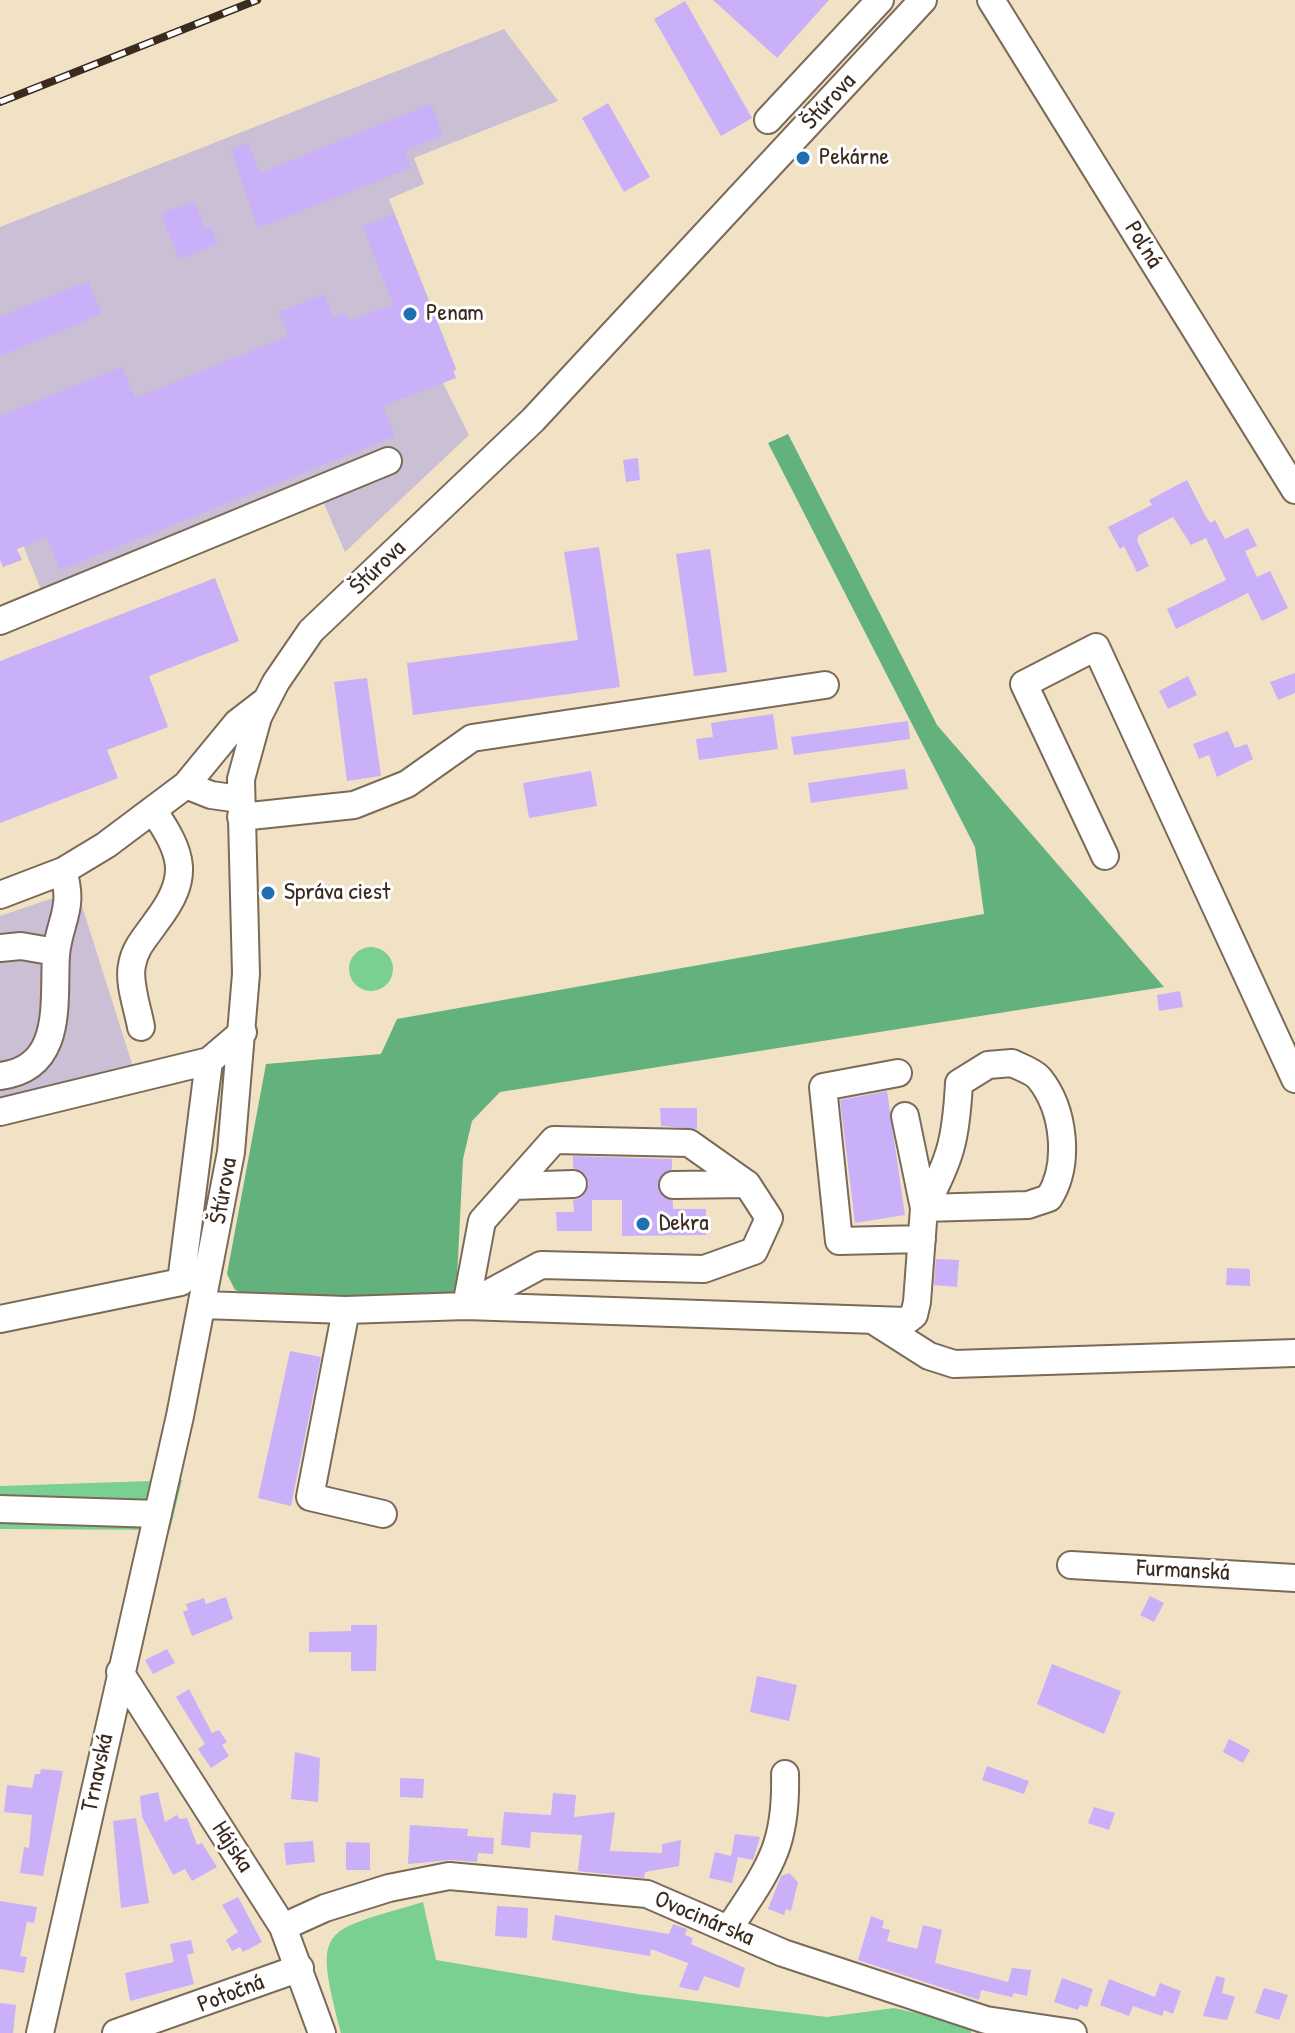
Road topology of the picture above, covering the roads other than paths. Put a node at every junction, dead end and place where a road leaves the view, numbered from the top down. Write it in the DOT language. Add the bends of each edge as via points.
graph roads {
  1 [pos="880,0"];
  2 [pos="923,0"];
  3 [pos="991,0"];
  4 [pos="768,120"];
  5 [pos="388,461"];
  6 [pos="1295,490"];
  7 [pos="0,621"];
  8 [pos="825,685"];
  9 [pos="266,700"];
  10 [pos="191,780"];
  11 [pos="241,798"];
  12 [pos="153,810"];
  13 [pos="1105,856"];
  14 [pos="63,871"];
  15 [pos="0,895"];
  16 [pos="0,948"];
  17 [pos="56,952"];
  18 [pos="141,1027"];
  19 [pos="243,1032"];
  20 [pos="209,1061"];
  21 [pos="898,1073"];
  22 [pos="0,1076"];
  23 [pos="1295,1079"];
  24 [pos="0,1112"];
  25 [pos="905,1116"];
  26 [pos="573,1184"];
  27 [pos="747,1184"];
  28 [pos="673,1185"];
  29 [pos="514,1186"];
  30 [pos="924,1208"];
  31 [pos="922,1239"];
  32 [pos="203,1305"];
  33 [pos="466,1306"];
  34 [pos="346,1310"];
  35 [pos="0,1319"];
  36 [pos="874,1321"];
  37 [pos="1295,1353"];
  38 [pos="0,1509"];
  39 [pos="158,1514"];
  40 [pos="383,1514"];
  41 [pos="1071,1565"];
  42 [pos="1295,1578"];
  43 [pos="120,1672"];
  44 [pos="785,1774"];
  45 [pos="283,1927"];
  46 [pos="730,1927"];
  47 [pos="300,1968"];
  48 [pos="40,2033"];
  49 [pos="116,2033"];
  50 [pos="322,2033"];
  51 [pos="1073,2033"];
  1 -- 4 [label="street"];
  2 -- 9 [label="street, Štúrova" via="533,420 311,631"];
  3 -- 6 [label="street, Poľná"];
  5 -- 7 [label="street"];
  8 -- 11 [label="street" via="472,738 407,784 354,805"];
  9 -- 10 [label="street" via="237,723"];
  9 -- 11 [label="street, Štúrova" via="251,737"];
  10 -- 11 [label="street"];
  10 -- 12 [label="street"];
  11 -- 19 [label="street, Štúrova"];
  12 -- 14 [label="street"];
  12 -- 18 [label="street" via="174,841 180,870 173,899 141,940 130,970"];
  13 -- 23 [label="street" via="1024,684 1096,647"];
  14 -- 15 [label="street"];
  14 -- 17 [label="street" via="68,911"];
  16 -- 17 [label="street"];
  17 -- 22 [label="street" via="49,1042 41,1055"];
  19 -- 20 [label="street"];
  19 -- 32 [label="street, Štúrova" via="231,1152"];
  20 -- 24 [label="street"];
  20 -- 35 [label="street" via="181,1282"];
  21 -- 31 [label="street" via="823,1087 839,1241"];
  25 -- 30 [label="street"];
  26 -- 29 [label="street"];
  27 -- 28 [label="street"];
  27 -- 29 [label="street" via="689,1143 554,1140"];
  27 -- 33 [label="street" via="769,1218 754,1251 704,1269 541,1265"];
  29 -- 33 [label="street" via="482,1221"];
  30 -- 30 [label="street" via="949,1162 959,1083 988,1065 1012,1063 1038,1076 1054,1103 1063,1148 1061,1180 1049,1198 1028,1205"];
  30 -- 31 [label="street"];
  31 -- 36 [label="street" via="914,1315 906,1321"];
  32 -- 34 [label="street"];
  32 -- 39 [label="street, Štúrova"];
  33 -- 34 [label="street"];
  33 -- 36 [label="street"];
  34 -- 40 [label="street" via="310,1497"];
  36 -- 37 [label="street" via="918,1350 954,1364"];
  38 -- 39 [label="street"];
  39 -- 43 [label="street, Trnavská"];
  41 -- 42 [label="street, Furmanská"];
  43 -- 45 [label="street, Hájska"];
  43 -- 48 [label="street, Trnavská"];
  44 -- 46 [label="street" via="786,1813 778,1850"];
  45 -- 46 [label="street, Ovocinárska" via="375,1893 449,1876 647,1894"];
  45 -- 47 [label="street, Hájska"];
  46 -- 51 [label="street, Ovocinárska" via="783,1953 986,2020"];
  47 -- 49 [label="street, Potočná"];
  47 -- 50 [label="street, Hájska"];
}
